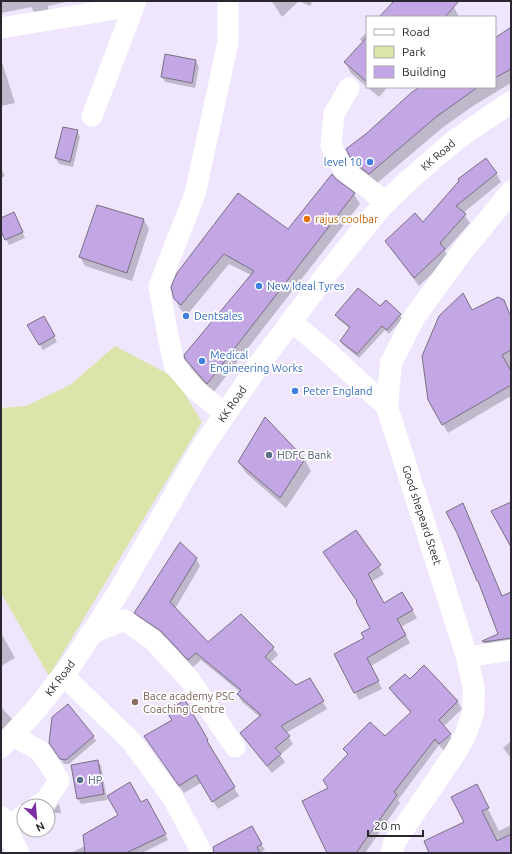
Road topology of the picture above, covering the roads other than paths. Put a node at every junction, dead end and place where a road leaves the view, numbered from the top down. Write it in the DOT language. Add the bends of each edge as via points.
graph roads {
  1 [pos="135,1"];
  2 [pos="228,1"];
  3 [pos="1,28"];
  4 [pos="349,88"];
  5 [pos="511,102"];
  6 [pos="92,116"];
  7 [pos="511,192"];
  8 [pos="386,202"];
  9 [pos="291,322"];
  10 [pos="387,407"];
  11 [pos="225,414"];
  12 [pos="90,634"];
  13 [pos="511,650"];
  14 [pos="467,657"];
  15 [pos="63,675"];
  16 [pos="7,741"];
  17 [pos="235,747"];
  18 [pos="48,798"];
  19 [pos="16,818"];
  20 [pos="4,822"];
  21 [pos="18,853"];
  22 [pos="202,853"];
  23 [pos="392,853"];
  1 -- 3 [label="street" via="116,9"];
  1 -- 6 [label="street"];
  2 -- 11 [label="street" via="228,42 195,194 159,286 174,365 196,390"];
  4 -- 8 [label="street" via="334,114 331,146 343,169"];
  5 -- 8 [label="main road, KK Road" via="458,138"];
  7 -- 10 [label="main road, Good shepeard Steet" via="461,253 415,316 390,363"];
  8 -- 9 [label="main road, KK Road"];
  9 -- 10 [label="street"];
  9 -- 11 [label="main road, KK Road"];
  10 -- 14 [label="main road, Good shepeard Steet"];
  11 -- 12 [label="main road, KK Road" via="200,451 116,596"];
  12 -- 15 [label="main road, KK Road"];
  12 -- 17 [label="street" via="124,620 152,639 190,680"];
  13 -- 14 [label="street"];
  14 -- 23 [label="main road, Good shepeard Steet" via="474,689 472,713 465,736 394,843"];
  15 -- 16 [label="main road, KK Road"];
  15 -- 22 [label="street" via="131,741 173,798"];
  16 -- 18 [label="street" via="40,751 51,766 59,781"];
  19 -- 20 [label="street"];
  20 -- 21 [label="main road"];
}
